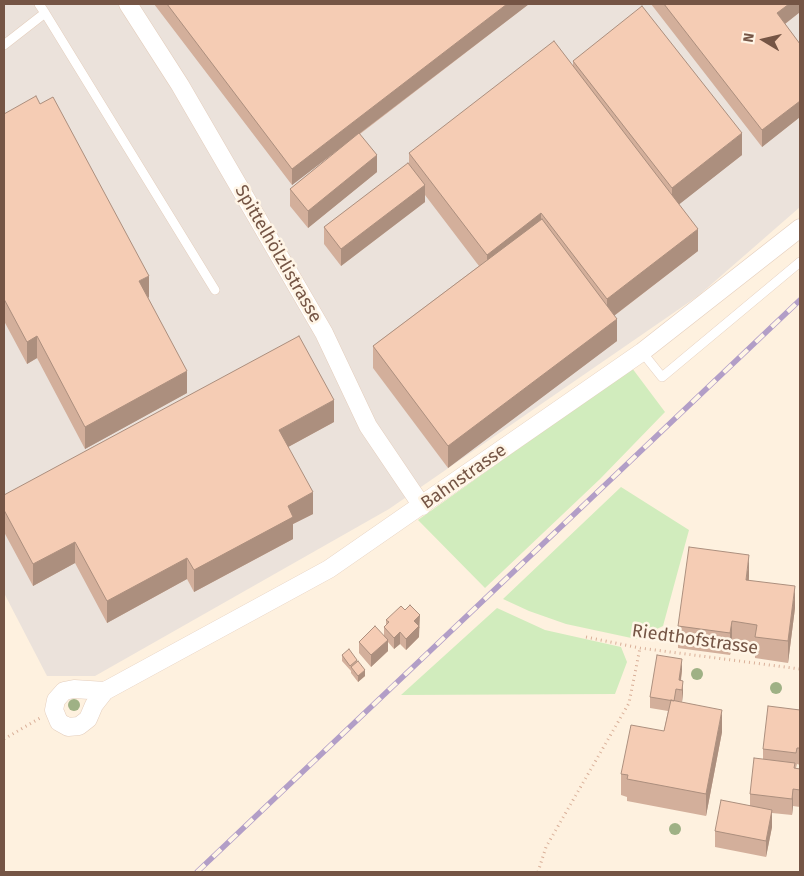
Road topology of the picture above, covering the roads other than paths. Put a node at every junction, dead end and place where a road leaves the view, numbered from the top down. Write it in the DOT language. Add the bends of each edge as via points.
graph roads {
  1 [pos="39,4"];
  2 [pos="128,4"];
  3 [pos="45,13"];
  4 [pos="4,45"];
  5 [pos="800,228"];
  6 [pos="800,262"];
  7 [pos="215,290"];
  8 [pos="642,352"];
  9 [pos="422,506"];
  10 [pos="105,691"];
  1 -- 3 [label="lane"];
  2 -- 9 [label="street, Spittelhölzlistrasse" via="180,85 324,332 368,426"];
  3 -- 4 [label="lane"];
  3 -- 7 [label="lane"];
  5 -- 8 [label="street, Bahnstrasse"];
  6 -- 8 [label="lane" via="662,377"];
  8 -- 9 [label="street, Bahnstrasse"];
  9 -- 10 [label="street, Bahnstrasse" via="329,569"];
  10 -- 10 [label="street, Bahnstrasse" via="74,688 64,691 56,700 54,710 59,722 68,727 79,726 88,719"];
}
